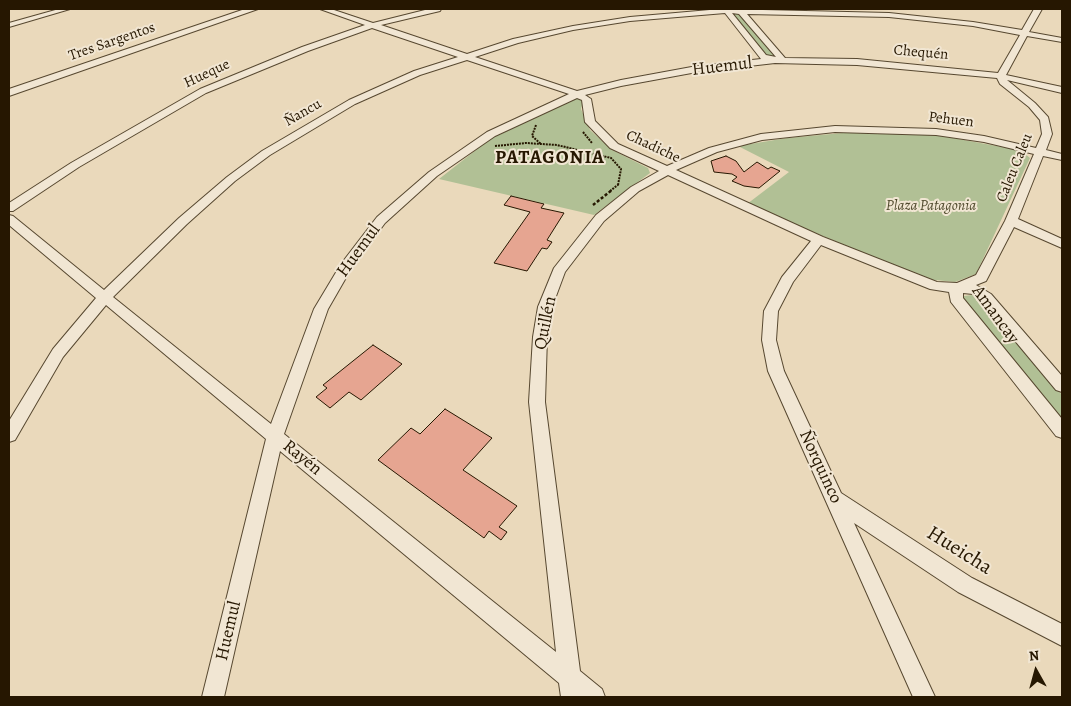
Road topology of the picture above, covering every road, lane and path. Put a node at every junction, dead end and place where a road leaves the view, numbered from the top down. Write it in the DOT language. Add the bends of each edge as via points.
graph roads {
  1 [pos="66,9"];
  2 [pos="253,9"];
  3 [pos="324,9"];
  4 [pos="437,9"];
  5 [pos="1038,9"];
  6 [pos="726,10"];
  7 [pos="740,10"];
  8 [pos="9,25"];
  9 [pos="372,25"];
  10 [pos="1026,32"];
  11 [pos="1062,40"];
  12 [pos="465,56"];
  13 [pos="775,60"];
  14 [pos="1001,76"];
  15 [pos="1062,90"];
  16 [pos="9,93"];
  17 [pos="577,94"];
  18 [pos="538,123"];
  19 [pos="835,129"];
  20 [pos="541,144"];
  21 [pos="489,147"];
  22 [pos="1040,151"];
  23 [pos="1062,157"];
  24 [pos="666,171"];
  25 [pos="618,185"];
  26 [pos="9,208"];
  27 [pos="9,218"];
  28 [pos="1011,221"];
  29 [pos="819,240"];
  30 [pos="1062,244"];
  31 [pos="960,287"];
  32 [pos="105,297"];
  33 [pos="1062,386"];
  34 [pos="1062,431"];
  35 [pos="9,435"];
  36 [pos="275,436"];
  37 [pos="836,500"];
  38 [pos="1062,635"];
  39 [pos="570,687"];
  40 [pos="213,697"];
  41 [pos="594,697"];
  42 [pos="924,697"];
  1 -- 8 [label="street"];
  2 -- 16 [label="street, Tres Sargentos"];
  3 -- 9 [label="street"];
  4 -- 9 [label="street, Hueque"];
  5 -- 10 [label="street"];
  6 -- 7 [label="street, Ñancu"];
  6 -- 12 [label="street, Ñancu" via="573,28"];
  6 -- 13 [label="street" via="763,57"];
  7 -- 10 [label="street, Ñancu" via="889,16"];
  7 -- 13 [label="street" via="781,57"];
  9 -- 12 [label="street"];
  9 -- 26 [label="street, Hueque" via="203,91 75,165"];
  10 -- 11 [label="street, Ñancu"];
  10 -- 14 [label="street"];
  12 -- 17 [label="street"];
  12 -- 32 [label="street, Ñancu" via="352,102 266,153 183,221"];
  13 -- 14 [label="street, Chequén" via="857,62"];
  13 -- 17 [label="street, Huemul" via="697,69"];
  14 -- 15 [label="street, Chequén"];
  14 -- 22 [label="street, Caleu Caleu" via="1003,82 1045,119 1047,134"];
  17 -- 24 [label="street, Chadiche" via="586,99 590,122 614,146"];
  17 -- 36 [label="street, Huemul" via="492,134 433,174 382,220 346,267 321,309"];
  18 -- 20 [label="path" via="532,136"];
  19 -- 22 [label="street, Pehuen" via="936,132"];
  19 -- 24 [label="street, Quillén" via="761,137 713,150"];
  20 -- 21 [label="path"];
  20 -- 25 [label="path" via="612,158 621,169"];
  22 -- 23 [label="street, Pehuen"];
  22 -- 28 [label="street, Caleu Caleu"];
  24 -- 29 [label="street, Chadiche"];
  24 -- 39 [label="street, Quillén" via="635,189 600,218 559,271 545,307 537,402"];
  27 -- 32 [label="street, Rayén"];
  28 -- 30 [label="street"];
  28 -- 31 [label="street, Caleu Caleu" via="981,278"];
  29 -- 31 [label="street, Chadiche" via="935,286"];
  29 -- 37 [label="street, Ñorquinco" via="787,280 771,311 769,340 776,371"];
  31 -- 33 [label="street, Amancay" via="976,290 986,297"];
  31 -- 34 [label="street, Amancay" via="956,299"];
  32 -- 35 [label="street, Ñancu" via="58,354"];
  32 -- 36 [label="street, Rayén"];
  36 -- 39 [label="street, Rayén"];
  36 -- 40 [label="street, Huemul"];
  37 -- 38 [label="street, Hueicha" via="965,585"];
  37 -- 42 [label="street, Ñorquinco"];
  39 -- 41 [label="street, Rayén"];
}
